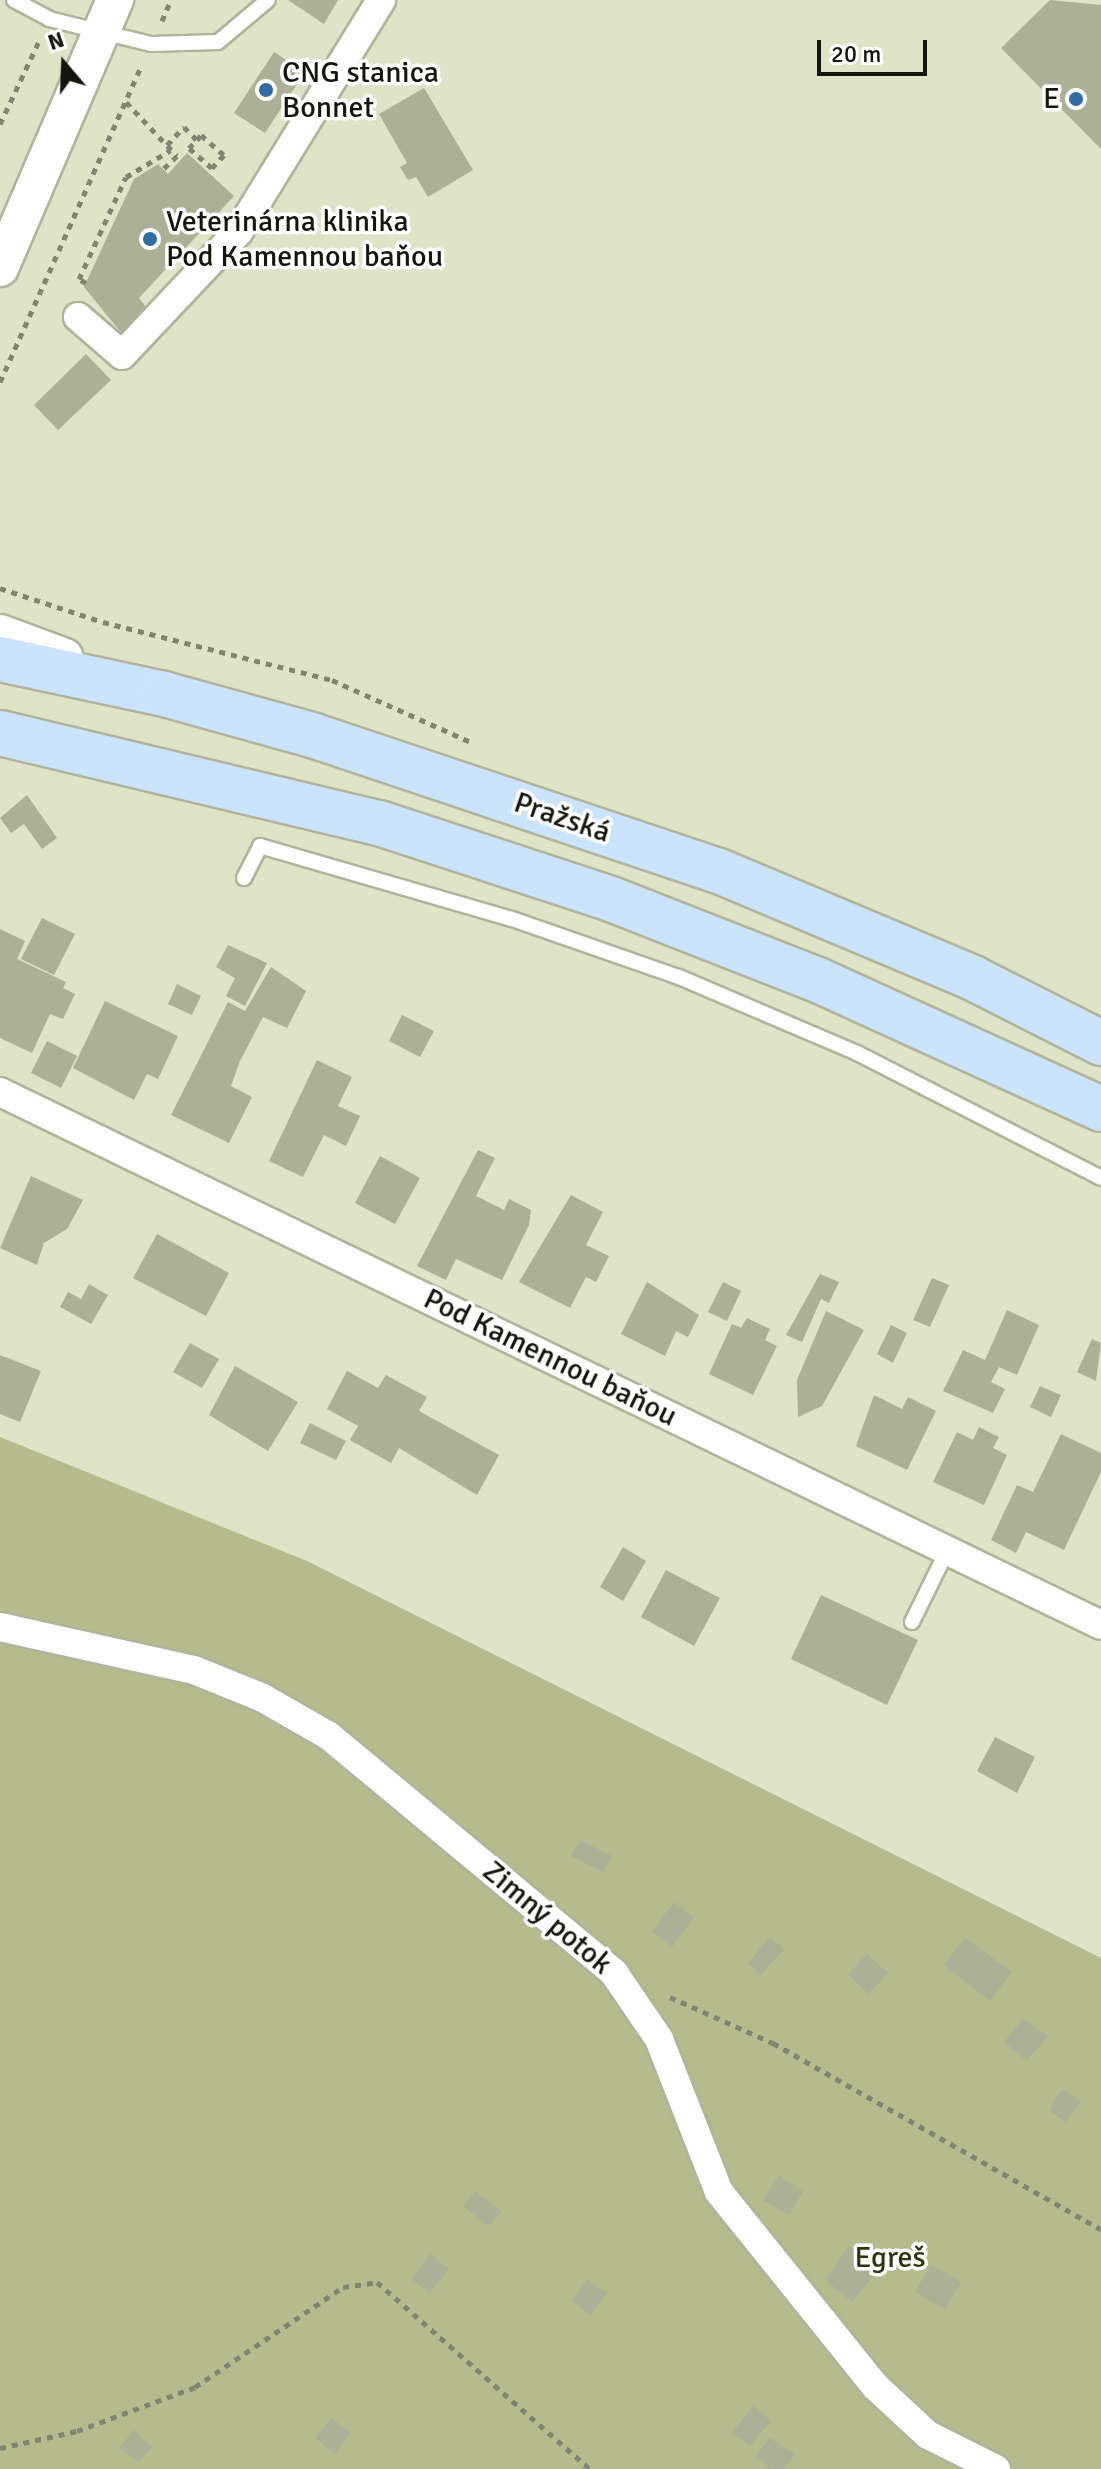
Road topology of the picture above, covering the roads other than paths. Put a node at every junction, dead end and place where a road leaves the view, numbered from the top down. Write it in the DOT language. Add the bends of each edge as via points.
graph roads {
  1 [pos="14,0"];
  2 [pos="115,0"];
  3 [pos="268,0"];
  4 [pos="381,0"];
  5 [pos="99,36"];
  6 [pos="0,268"];
  7 [pos="78,317"];
  8 [pos="0,633"];
  9 [pos="0,659"];
  10 [pos="164,694"];
  11 [pos="0,733"];
  12 [pos="244,878"];
  13 [pos="1101,1043"];
  14 [pos="0,1092"];
  15 [pos="1101,1109"];
  16 [pos="1101,1178"];
  17 [pos="947,1551"];
  18 [pos="912,1622"];
  19 [pos="1101,1625"];
  20 [pos="0,1627"];
  21 [pos="996,2469"];
  1 -- 5 [label="lane"];
  2 -- 5 [label="street"];
  3 -- 5 [label="lane" via="218,42 151,44"];
  4 -- 7 [label="street" via="239,231 122,355"];
  5 -- 6 [label="street"];
  8 -- 10 [label="street"];
  9 -- 10 [label="main road, Pražská"];
  10 -- 13 [label="main road, Pražská" via="312,735 719,871 973,978"];
  11 -- 15 [label="main road, Pražská" via="379,823 611,899 818,980"];
  12 -- 16 [label="lane" via="260,846 512,919 652,967 857,1053"];
  14 -- 17 [label="street, Pod Kamennou baňou"];
  17 -- 18 [label="lane"];
  17 -- 19 [label="street, Pod Kamennou baňou"];
  20 -- 21 [label="street, Zimný potok" via="194,1670 263,1698 329,1736 614,1973 659,2039 719,2192 875,2386 928,2435"];
}
